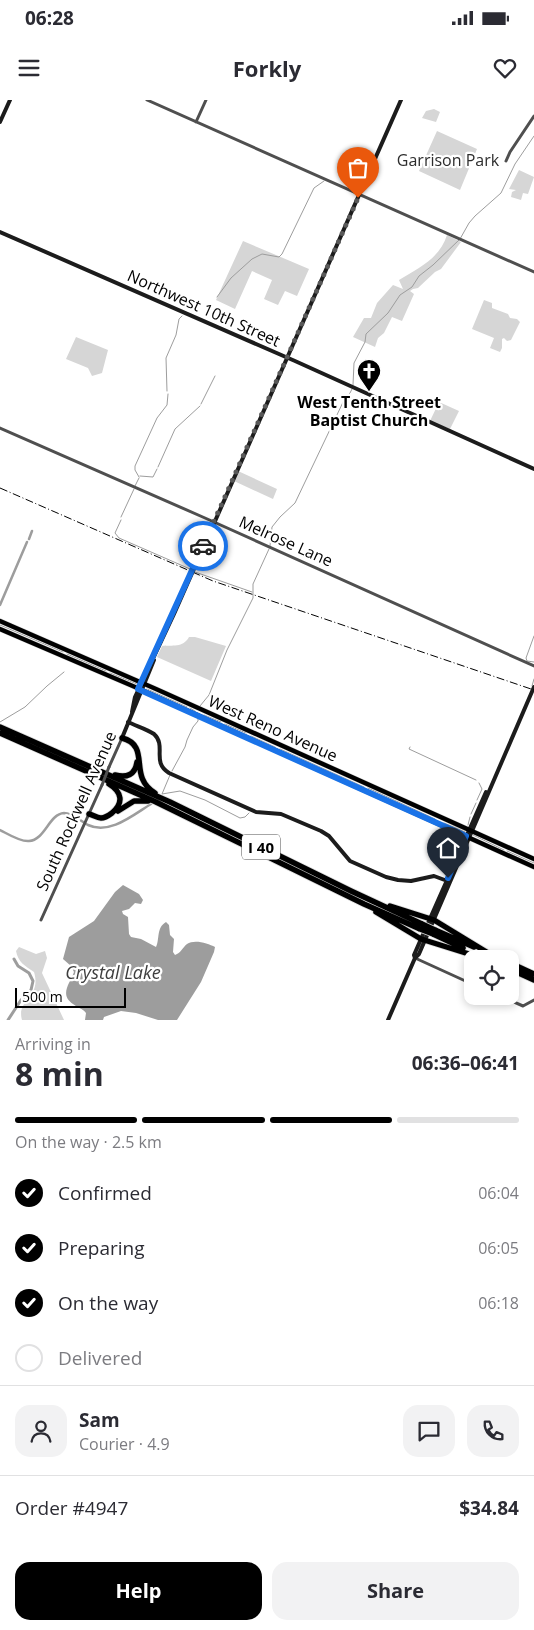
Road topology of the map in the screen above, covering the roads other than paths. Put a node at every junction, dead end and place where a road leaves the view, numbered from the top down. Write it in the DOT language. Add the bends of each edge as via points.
graph roads {
  1 [pos="10,100"];
  2 [pos="147,100"];
  3 [pos="206,100"];
  4 [pos="402,100"];
  5 [pos="534,116"];
  6 [pos="0,122"];
  7 [pos="196,122"];
  8 [pos="506,161"];
  9 [pos="360,194"];
  10 [pos="0,232"];
  11 [pos="534,272"];
  12 [pos="287,358"];
  13 [pos="0,428"];
  14 [pos="534,469"];
  15 [pos="214,522"];
  16 [pos="0,622"];
  17 [pos="0,629"];
  18 [pos="67,650"];
  19 [pos="64,656"];
  20 [pos="534,666"];
  21 [pos="110,669"];
  22 [pos="107,675"];
  23 [pos="143,683"];
  24 [pos="534,687"];
  25 [pos="140,690"];
  26 [pos="225,720"];
  27 [pos="128,722"];
  28 [pos="222,726"];
  29 [pos="0,727"];
  30 [pos="0,733"];
  31 [pos="122,738"];
  32 [pos="81,768"];
  33 [pos="99,771"];
  34 [pos="491,784"];
  35 [pos="170,802"];
  36 [pos="479,808"];
  37 [pos="172,809"];
  38 [pos="89,814"];
  39 [pos="479,817"];
  40 [pos="471,831"];
  41 [pos="468,837"];
  42 [pos="507,848"];
  43 [pos="504,854"];
  44 [pos="534,859"];
  45 [pos="457,861"];
  46 [pos="534,867"];
  47 [pos="448,882"];
  48 [pos="365,901"];
  49 [pos="432,919"];
  50 [pos="41,920"];
  51 [pos="434,932"];
  52 [pos="423,940"];
  53 [pos="469,950"];
  54 [pos="479,950"];
  55 [pos="484,950"];
  56 [pos="464,952"];
  57 [pos="415,958"];
  58 [pos="519,967"];
  59 [pos="519,973"];
  60 [pos="534,974"];
  61 [pos="464,980"];
  62 [pos="534,980"];
  63 [pos="534,1000"];
  64 [pos="519,1004"];
  65 [pos="388,1020"];
  1 -- 6 [label="main road"];
  2 -- 7 [label="street"];
  3 -- 7 [label="street"];
  4 -- 9 [label="main road, South Rockwell Avenue"];
  5 -- 8 [label="street"];
  7 -- 9 [label="street"];
  9 -- 11 [label="street"];
  9 -- 12 [label="main road, South Rockwell Avenue"];
  10 -- 12 [label="main road, Northwest 10th Street"];
  12 -- 14 [label="main road, Northwest 10th Street"];
  12 -- 15 [label="main road, South Rockwell Avenue"];
  13 -- 15 [label="street, Melrose Lane"];
  15 -- 20 [label="street, Melrose Lane"];
  15 -- 23 [label="main road, South Rockwell Avenue"];
  16 -- 18 [label="main road, West Reno Avenue"];
  17 -- 19 [label="main road, West Reno Avenue"];
  18 -- 19 [label="main road"];
  18 -- 21 [label="main road, West Reno Avenue"];
  19 -- 22 [label="main road, West Reno Avenue"];
  21 -- 22 [label="main road"];
  21 -- 23 [label="main road, West Reno Avenue"];
  22 -- 25 [label="main road, West Reno Avenue"];
  23 -- 25 [label="main road, South Rockwell Avenue"];
  23 -- 26 [label="main road, West Reno Avenue"];
  24 -- 34 [label="main road"];
  25 -- 27 [label="main road, South Rockwell Avenue"];
  25 -- 28 [label="main road, West Reno Avenue"];
  26 -- 28 [label="main road"];
  26 -- 40 [label="main road, West Reno Avenue"];
  27 -- 31 [label="main road, South Rockwell Avenue"];
  27 -- 47 [label="main road" via="155,736 160,763 169,773 258,812 281,814 324,833 350,861 386,877 411,881 434,876"];
  28 -- 41 [label="main road, West Reno Avenue"];
  29 -- 33 [label="highway, I 40"];
  30 -- 32 [label="highway, I 40"];
  31 -- 33 [label="highway" via="135,749 137,764 134,772 122,777"];
  31 -- 35 [label="highway" via="137,746 145,785"];
  31 -- 38 [label="street, South Rockwell Avenue, bridge"];
  32 -- 37 [label="highway, I 40"];
  32 -- 38 [label="highway" via="114,787 121,798 118,808 106,817"];
  33 -- 35 [label="highway, I 40"];
  34 -- 36 [label="main road"];
  34 -- 39 [label="main road"];
  35 -- 48 [label="highway, I 40"];
  36 -- 39 [label="main road"];
  36 -- 40 [label="main road"];
  37 -- 38 [label="highway" via="139,800 128,803 104,820"];
  37 -- 48 [label="highway, I 40"];
  38 -- 50 [label="street, South Rockwell Avenue"];
  39 -- 40 [label="main road"];
  40 -- 41 [label="main road"];
  40 -- 42 [label="main road, West Reno Avenue"];
  41 -- 43 [label="main road, West Reno Avenue"];
  41 -- 45 [label="main road"];
  41 -- 45 [label="main road"];
  42 -- 43 [label="main road"];
  42 -- 44 [label="main road, West Reno Avenue"];
  43 -- 46 [label="main road, West Reno Avenue"];
  45 -- 47 [label="main road"];
  45 -- 47 [label="main road"];
  47 -- 49 [label="main road"];
  48 -- 49 [label="highway"];
  48 -- 51 [label="highway, I 40, bridge"];
  48 -- 52 [label="highway" via="385,918"];
  49 -- 52 [label="main road"];
  49 -- 55 [label="highway"];
  51 -- 53 [label="highway, I 40"];
  51 -- 54 [label="highway, I 40"];
  52 -- 56 [label="highway"];
  52 -- 57 [label="main road"];
  57 -- 61 [label="street"];
  57 -- 65 [label="main road"];
  58 -- 60 [label="highway"];
  59 -- 62 [label="highway"];
  63 -- 64 [label="street" via="523,1006"];
}
